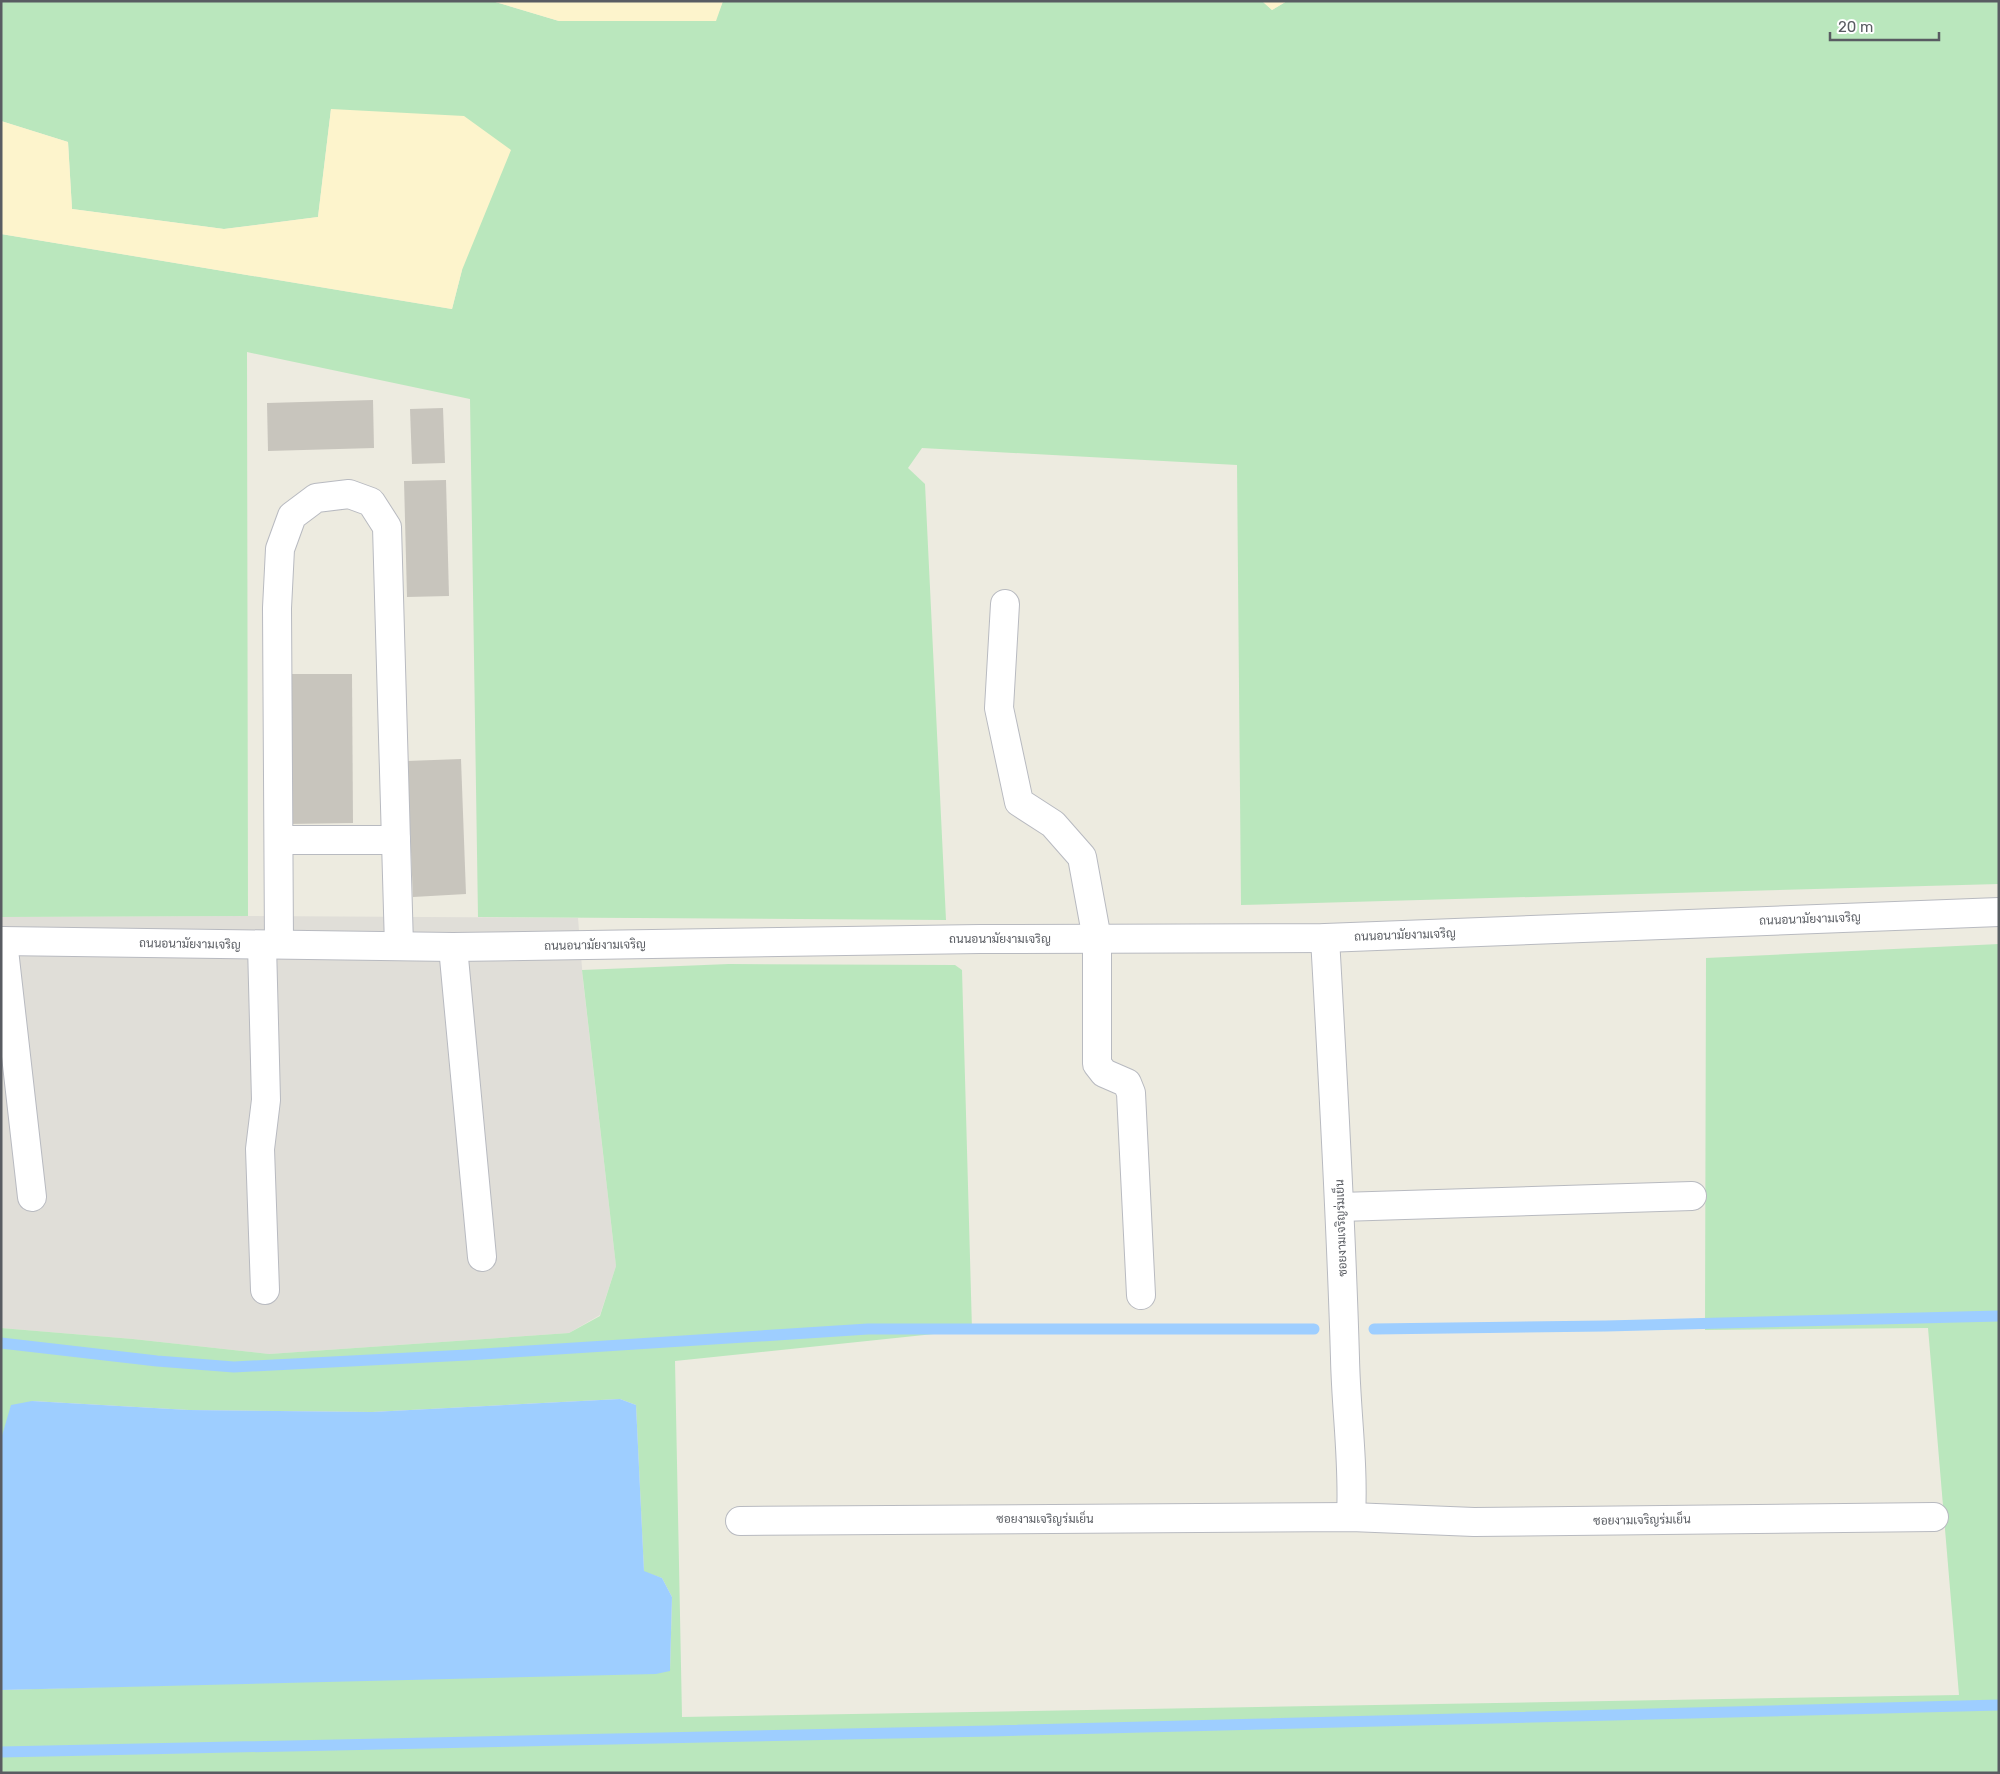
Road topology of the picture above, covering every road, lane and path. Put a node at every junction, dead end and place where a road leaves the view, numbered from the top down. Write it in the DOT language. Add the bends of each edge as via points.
graph roads {
  1 [pos="1005,604"];
  2 [pos="278,840"];
  3 [pos="396,840"];
  4 [pos="1999,912"];
  5 [pos="1325,938"];
  6 [pos="1097,939"];
  7 [pos="2,941"];
  8 [pos="270,945"];
  9 [pos="399,946"];
  10 [pos="453,947"];
  11 [pos="9,1077"];
  12 [pos="1692,1196"];
  13 [pos="32,1197"];
  14 [pos="1340,1207"];
  15 [pos="482,1257"];
  16 [pos="265,1290"];
  17 [pos="1141,1295"];
  18 [pos="1351,1517"];
  19 [pos="1934,1517"];
  20 [pos="740,1521"];
  1 -- 6 [label="street" via="999,708 1019,802 1053,824 1082,858"];
  2 -- 3 [label="street"];
  2 -- 3 [label="street" via="277,608 280,550 292,516 316,498 349,494 371,502 387,527"];
  2 -- 8 [label="street"];
  3 -- 9 [label="street"];
  4 -- 5 [label="street, ถนนอนามัยงามเจริญ"];
  5 -- 6 [label="street, ถนนอนามัยงามเจริญ"];
  5 -- 14 [label="street, ซอยงามเจริญร่มเย็น"];
  6 -- 10 [label="street, ถนนอนามัยงามเจริญ"];
  6 -- 17 [label="street" via="1097,1064 1104,1073 1127,1083 1131,1092"];
  7 -- 8 [label="street, ถนนอนามัยงามเจริญ"];
  7 -- 11 [label="street"];
  8 -- 9 [label="street, ถนนอนามัยงามเจริญ"];
  8 -- 16 [label="street" via="266,1100 260,1149"];
  9 -- 10 [label="street, ถนนอนามัยงามเจริญ"];
  10 -- 15 [label="street"];
  11 -- 13 [label="street"];
  12 -- 14 [label="street"];
  14 -- 18 [label="street, ซอยงามเจริญร่มเย็น" via="1346,1390 1353,1485"];
  18 -- 19 [label="street, ซอยงามเจริญร่มเย็น" via="1474,1522"];
  18 -- 20 [label="street, ซอยงามเจริญร่มเย็น"];
}
